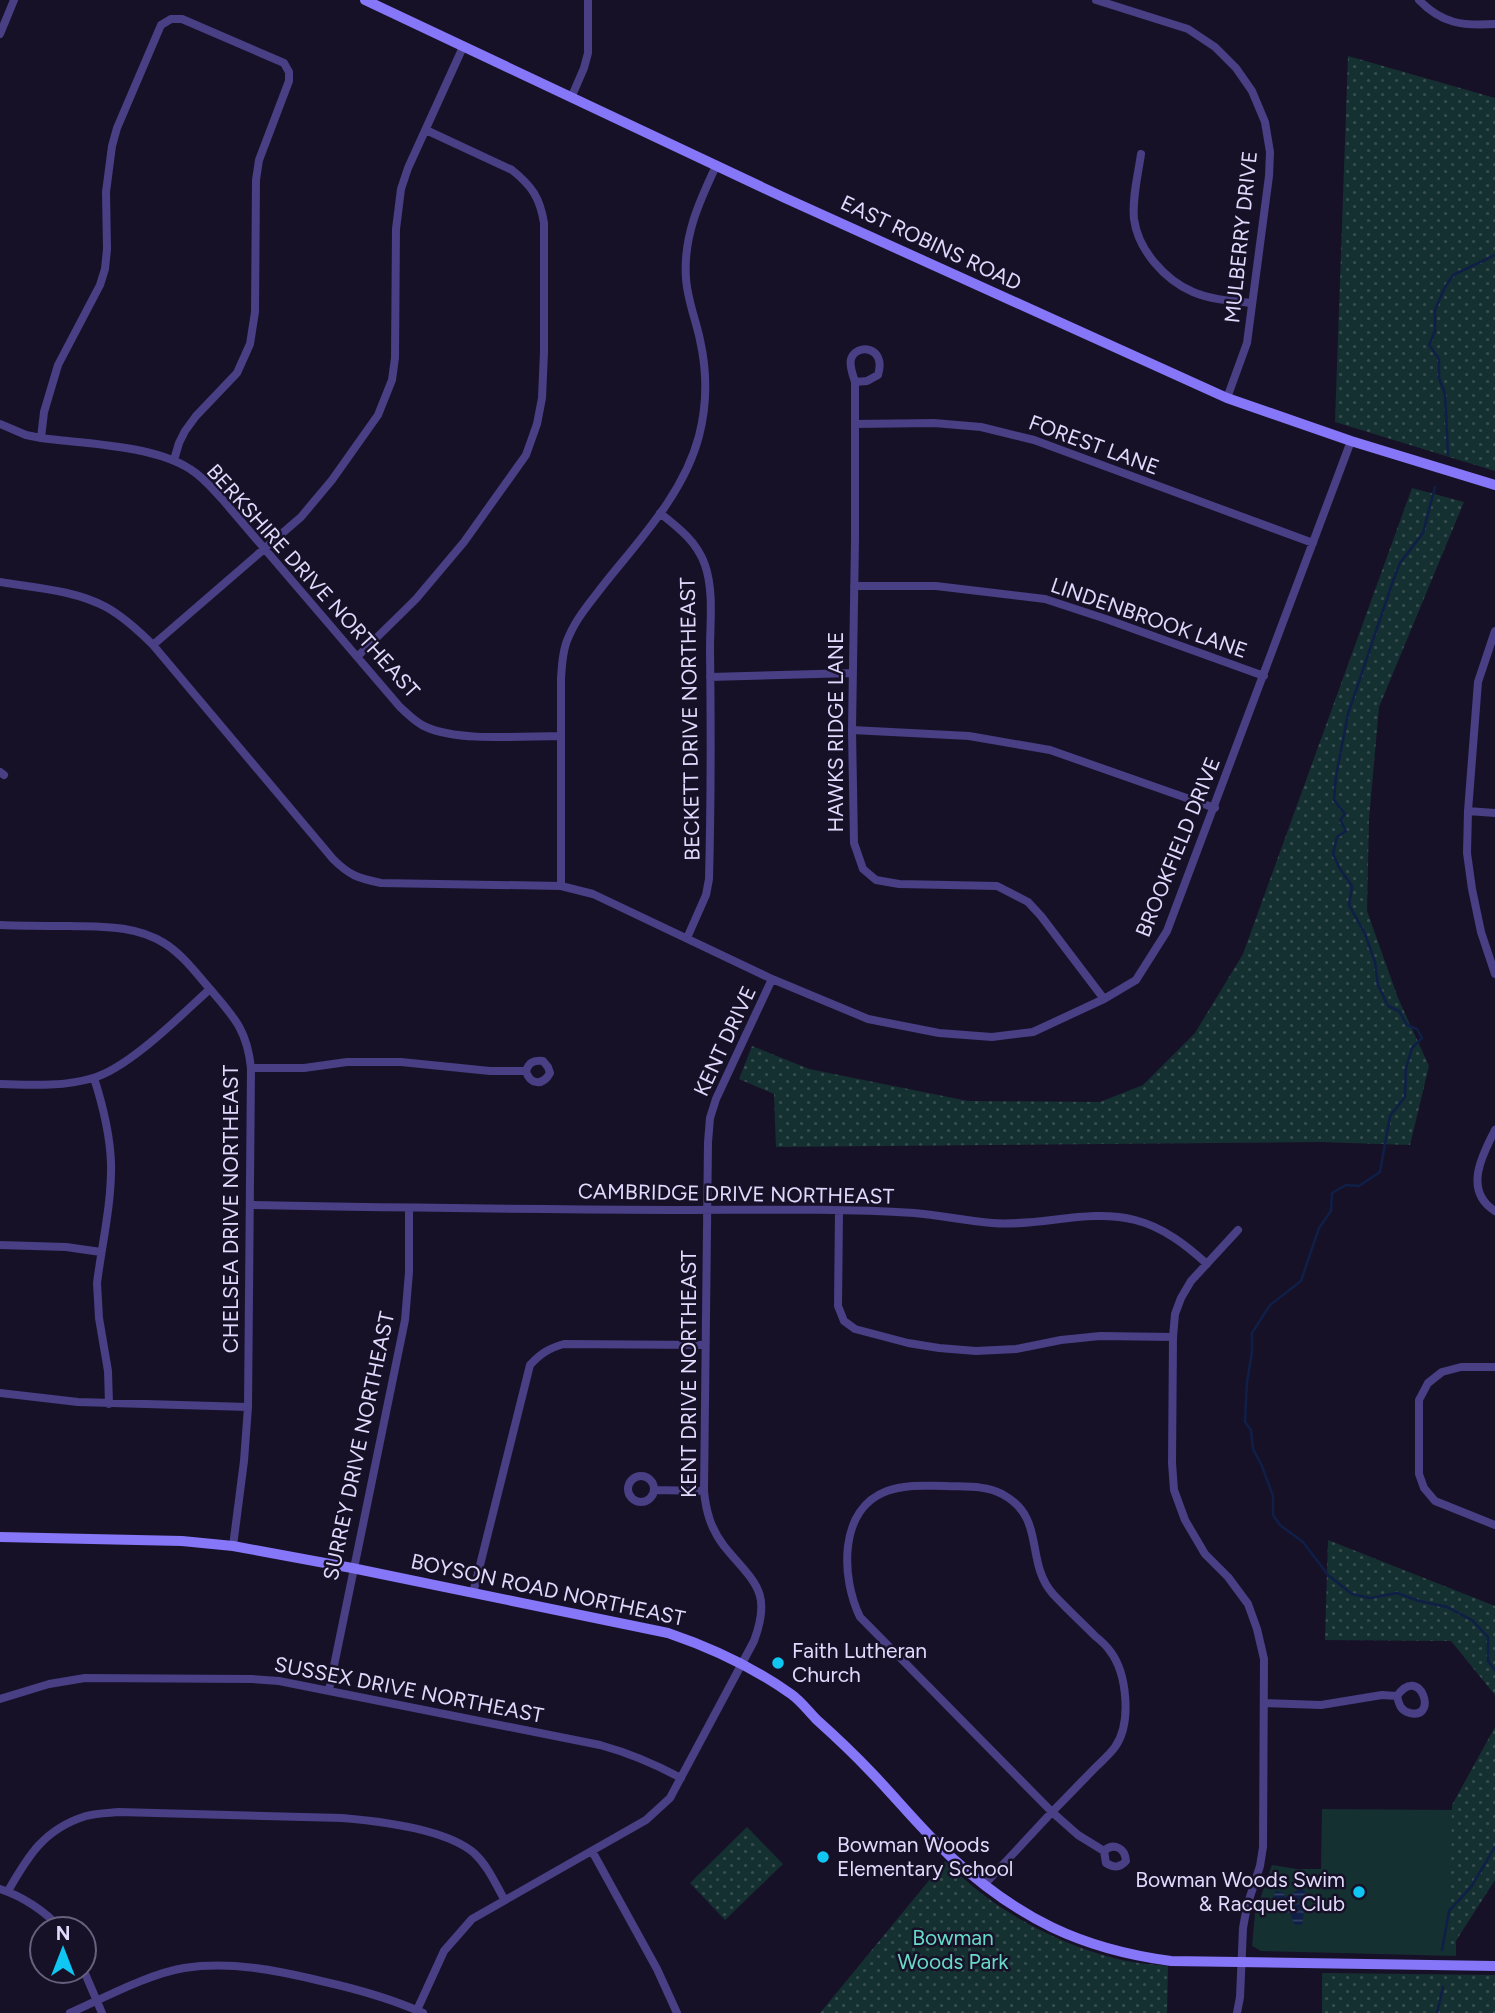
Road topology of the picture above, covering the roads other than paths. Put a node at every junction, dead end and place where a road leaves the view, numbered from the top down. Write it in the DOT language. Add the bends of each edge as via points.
graph roads {
  1 [pos="14,0"];
  2 [pos="365,0"];
  3 [pos="588,0"];
  4 [pos="1419,0"];
  5 [pos="1100,1"];
  6 [pos="383,4"];
  7 [pos="1495,24"];
  8 [pos="0,34"];
  9 [pos="463,47"];
  10 [pos="571,98"];
  11 [pos="426,130"];
  12 [pos="1141,154"];
  13 [pos="716,166"];
  14 [pos="1252,303"];
  15 [pos="855,382"];
  16 [pos="1227,398"];
  17 [pos="0,424"];
  18 [pos="855,424"];
  19 [pos="41,438"];
  20 [pos="1351,441"];
  21 [pos="174,460"];
  22 [pos="1495,485"];
  23 [pos="660,513"];
  24 [pos="1313,543"];
  25 [pos="265,550"];
  26 [pos="0,582"];
  27 [pos="854,586"];
  28 [pos="1495,631"];
  29 [pos="153,645"];
  30 [pos="358,656"];
  31 [pos="853,673"];
  32 [pos="1264,676"];
  33 [pos="710,677"];
  34 [pos="852,730"];
  35 [pos="561,736"];
  36 [pos="1214,808"];
  37 [pos="1468,811"];
  38 [pos="1495,813"];
  39 [pos="561,886"];
  40 [pos="0,925"];
  41 [pos="687,938"];
  42 [pos="1495,974"];
  43 [pos="772,979"];
  44 [pos="210,989"];
  45 [pos="1104,999"];
  46 [pos="251,1068"];
  47 [pos="526,1071"];
  48 [pos="93,1078"];
  49 [pos="0,1084"];
  50 [pos="1495,1130"];
  51 [pos="708,1158"];
  52 [pos="251,1205"];
  53 [pos="409,1208"];
  54 [pos="708,1210"];
  55 [pos="839,1211"];
  56 [pos="1495,1211"];
  57 [pos="1238,1230"];
  58 [pos="0,1245"];
  59 [pos="101,1252"];
  60 [pos="1207,1264"];
  61 [pos="1173,1337"];
  62 [pos="705,1345"];
  63 [pos="1495,1367"];
  64 [pos="0,1393"];
  65 [pos="108,1404"];
  66 [pos="248,1408"];
  67 [pos="654,1490"];
  68 [pos="704,1491"];
  69 [pos="1495,1525"];
  70 [pos="0,1537"];
  71 [pos="233,1546"];
  72 [pos="352,1568"];
  73 [pos="473,1593"];
  74 [pos="742,1664"];
  75 [pos="329,1690"];
  76 [pos="1397,1696"];
  77 [pos="0,1699"];
  78 [pos="1265,1703"];
  79 [pos="681,1778"];
  80 [pos="1052,1812"];
  81 [pos="593,1851"];
  82 [pos="1104,1851"];
  83 [pos="984,1885"];
  84 [pos="4,1890"];
  85 [pos="504,1899"];
  86 [pos="47,1915"];
  87 [pos="1241,1962"];
  88 [pos="1495,1966"];
  89 [pos="89,1985"];
  90 [pos="96,2002"];
  91 [pos="420,2012"];
  92 [pos="70,2013"];
  93 [pos="102,2013"];
  94 [pos="677,2013"];
  95 [pos="1237,2013"];
  1 -- 8 [label="street"];
  2 -- 6 [label="main road, EAST ROBINS ROAD"];
  3 -- 10 [label="street" via="588,53"];
  4 -- 7 [label="street" via="1440,18"];
  5 -- 14 [label="street, MULBERRY DRIVE" via="1188,29 1215,47 1252,91 1265,122 1270,152"];
  6 -- 9 [label="main road, EAST ROBINS ROAD"];
  9 -- 10 [label="main road, EAST ROBINS ROAD"];
  9 -- 11 [label="street"];
  10 -- 13 [label="main road, EAST ROBINS ROAD"];
  11 -- 25 [label="street" via="408,168 398,208 395,358 386,397 332,480"];
  11 -- 30 [label="street" via="512,170 542,205 542,398 526,455 506,485 416,599"];
  12 -- 14 [label="street" via="1134,219 1148,253 1160,269 1191,292"];
  13 -- 16 [label="main road, EAST ROBINS ROAD"];
  13 -- 23 [label="street" via="696,208 686,256 686,279 704,364 699,435 679,485"];
  14 -- 16 [label="street, MULBERRY DRIVE" via="1247,343"];
  15 -- 15 [label="street, HAWKS RIDGE LANE" via="850,360 861,350 874,352 880,359 878,375"];
  15 -- 18 [label="street, HAWKS RIDGE LANE"];
  16 -- 20 [label="main road, EAST ROBINS ROAD"];
  17 -- 19 [label="street, BERKSHIRE DRIVE NORTHEAST"];
  18 -- 24 [label="street, FOREST LANE" via="981,427 1034,440"];
  18 -- 27 [label="street, HAWKS RIDGE LANE"];
  19 -- 21 [label="street, BERKSHIRE DRIVE NORTHEAST"];
  19 -- 21 [label="street" via="58,365 105,268 107,170 114,137 162,25 182,19 284,63 289,81 257,170 255,312 250,344 237,373 185,431"];
  20 -- 22 [label="main road, EAST ROBINS ROAD"];
  20 -- 24 [label="street, BROOKFIELD DRIVE"];
  21 -- 25 [label="street, BERKSHIRE DRIVE NORTHEAST" via="207,482"];
  23 -- 33 [label="street, BECKETT DRIVE NORTHEAST" via="685,534 705,564"];
  23 -- 35 [label="street" via="586,607 568,638 561,678"];
  24 -- 32 [label="street, BROOKFIELD DRIVE"];
  25 -- 29 [label="street"];
  25 -- 30 [label="street, BERKSHIRE DRIVE NORTHEAST"];
  26 -- 29 [label="street, BROOKFIELD DRIVE" via="63,591 107,607"];
  27 -- 31 [label="street, HAWKS RIDGE LANE"];
  27 -- 32 [label="street, LINDENBROOK LANE" via="936,586 1045,599"];
  28 -- 37 [label="street" via="1478,682"];
  29 -- 39 [label="street, BROOKFIELD DRIVE" via="346,872 381,883"];
  30 -- 35 [label="street, BERKSHIRE DRIVE NORTHEAST" via="400,707 423,726 460,736"];
  31 -- 33 [label="street"];
  31 -- 34 [label="street, HAWKS RIDGE LANE"];
  32 -- 36 [label="street, BROOKFIELD DRIVE"];
  33 -- 41 [label="street, BECKETT DRIVE NORTHEAST" via="709,879"];
  34 -- 36 [label="street" via="969,736 1050,750"];
  34 -- 45 [label="street, HAWKS RIDGE LANE" via="854,843 863,869 876,880 899,884 997,886 1028,902"];
  35 -- 39 [label="street"];
  36 -- 45 [label="street, BROOKFIELD DRIVE" via="1167,931 1136,980"];
  37 -- 38 [label="street"];
  37 -- 42 [label="street" via="1472,889"];
  39 -- 41 [label="street, BROOKFIELD DRIVE" via="593,894"];
  40 -- 44 [label="street, CHELSEA DRIVE NORTHEAST" via="138,931 167,945"];
  41 -- 43 [label="street, BROOKFIELD DRIVE"];
  43 -- 45 [label="street, BROOKFIELD DRIVE" via="868,1019 939,1033 992,1037 1033,1032"];
  43 -- 51 [label="street, KENT DRIVE" via="716,1099"];
  44 -- 46 [label="street, CHELSEA DRIVE NORTHEAST" via="243,1032"];
  44 -- 48 [label="street" via="124,1062"];
  46 -- 47 [label="street" via="401,1062"];
  46 -- 52 [label="street, CHELSEA DRIVE NORTHEAST"];
  48 -- 49 [label="street" via="47,1085"];
  48 -- 59 [label="street" via="103,1105 111,1163"];
  50 -- 56 [label="street" via="1476,1170 1479,1192"];
  51 -- 54 [label="street, KENT DRIVE NORTHEAST"];
  52 -- 53 [label="street, CAMBRIDGE DRIVE NORTHEAST"];
  52 -- 66 [label="street, CHELSEA DRIVE NORTHEAST"];
  53 -- 54 [label="street, CAMBRIDGE DRIVE NORTHEAST"];
  53 -- 72 [label="street, SURREY DRIVE NORTHEAST" via="405,1320"];
  54 -- 55 [label="street, CAMBRIDGE DRIVE NORTHEAST"];
  54 -- 62 [label="street, KENT DRIVE NORTHEAST"];
  55 -- 60 [label="street, CAMBRIDGE DRIVE NORTHEAST" via="914,1213 995,1223 1104,1216 1135,1220 1164,1231"];
  55 -- 61 [label="street" via="838,1306 844,1321 855,1329 939,1349 976,1351 1100,1336"];
  57 -- 60 [label="street"];
  58 -- 59 [label="street"];
  59 -- 65 [label="street" via="97,1299"];
  60 -- 61 [label="street" via="1181,1298"];
  61 -- 78 [label="street" via="1174,1490 1205,1553 1248,1604 1264,1659"];
  62 -- 68 [label="street, KENT DRIVE NORTHEAST"];
  62 -- 73 [label="street" via="564,1344 538,1356 530,1366"];
  63 -- 69 [label="street" via="1442,1371 1428,1383 1419,1400 1419,1474 1434,1501"];
  64 -- 65 [label="street"];
  65 -- 66 [label="street"];
  66 -- 71 [label="street, CHELSEA DRIVE NORTHEAST"];
  67 -- 68 [label="street"];
  68 -- 74 [label="street, KENT DRIVE NORTHEAST" via="711,1524 750,1575 762,1602 760,1625"];
  70 -- 71 [label="main road, BOYSON ROAD NORTHEAST"];
  71 -- 72 [label="main road, BOYSON ROAD NORTHEAST"];
  72 -- 73 [label="main road, BOYSON ROAD NORTHEAST"];
  72 -- 75 [label="street, SURREY DRIVE NORTHEAST"];
  73 -- 74 [label="main road, BOYSON ROAD NORTHEAST" via="668,1633"];
  74 -- 79 [label="street, KENT DRIVE NORTHEAST"];
  74 -- 83 [label="main road, BOYSON ROAD NORTHEAST" via="793,1695"];
  75 -- 77 [label="street, SUSSEX DRIVE NORTHEAST" via="252,1679 85,1678"];
  75 -- 79 [label="street, SUSSEX DRIVE NORTHEAST" via="600,1745"];
  76 -- 78 [label="street" via="1321,1705"];
  78 -- 87 [label="street" via="1263,1847 1245,1917"];
  79 -- 81 [label="street, KENT DRIVE NORTHEAST" via="670,1798 646,1821"];
  80 -- 80 [label="street" via="860,1616 851,1599 848,1545 855,1520 872,1498 903,1486 976,1487 1003,1494 1027,1520 1042,1579 1110,1651 1122,1674 1124,1724 1116,1746"];
  80 -- 82 [label="street"];
  80 -- 83 [label="street"];
  81 -- 85 [label="street, KENT DRIVE NORTHEAST"];
  81 -- 94 [label="street"];
  83 -- 87 [label="main road, BOYSON ROAD NORTHEAST" via="1042,1924 1102,1947 1171,1961"];
  84 -- 85 [label="street" via="44,1839 64,1825 119,1812 342,1818 428,1832 472,1851"];
  84 -- 86 [label="street"];
  85 -- 91 [label="street, KENT DRIVE NORTHEAST" via="472,1919 444,1951"];
  87 -- 88 [label="main road, BOYSON ROAD NORTHEAST"];
  87 -- 95 [label="street"];
  89 -- 90 [label="street"];
  90 -- 91 [label="street" via="152,1978 217,1965 294,1974 375,1994"];
  90 -- 92 [label="street"];
  90 -- 93 [label="street"];
}
